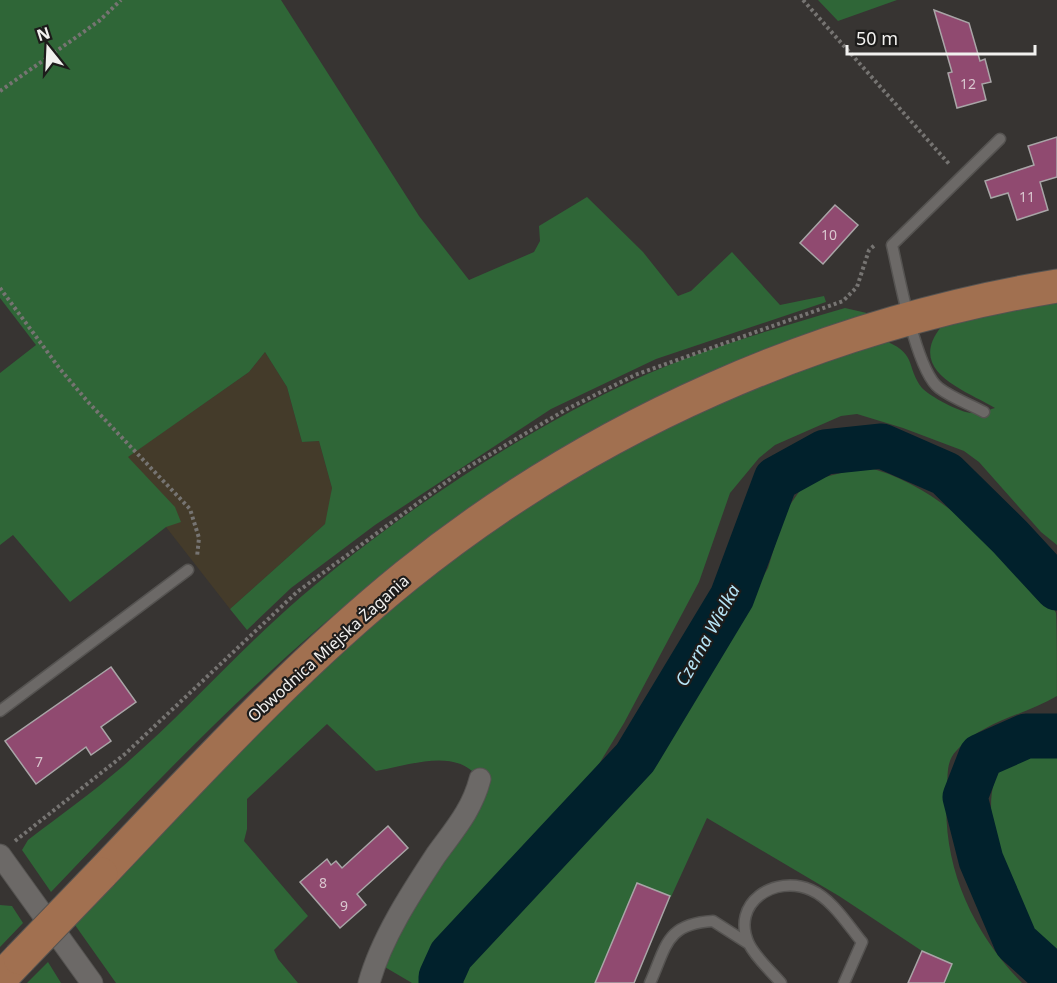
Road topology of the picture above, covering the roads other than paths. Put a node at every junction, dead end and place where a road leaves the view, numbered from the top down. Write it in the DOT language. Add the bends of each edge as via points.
graph roads {
  1 [pos="1000,139"];
  2 [pos="1057,286"];
  3 [pos="909,318"];
  4 [pos="984,412"];
  5 [pos="188,570"];
  6 [pos="0,711"];
  7 [pos="480,779"];
  8 [pos="2,864"];
  9 [pos="749,944"];
  10 [pos="10,968"];
  11 [pos="92,983"];
  12 [pos="369,983"];
  13 [pos="650,983"];
  14 [pos="781,983"];
  15 [pos="844,983"];
  1 -- 3 [label="lane" via="892,245"];
  2 -- 3 [label="main road, Obwodnica Miejska Żagania"];
  3 -- 4 [label="lane" via="932,381"];
  3 -- 10 [label="main road, Obwodnica Miejska Żagania, bridge" via="784,359 687,401 587,453 497,509 406,576 270,698"];
  5 -- 6 [label="lane"];
  7 -- 12 [label="street" via="468,813 419,884"];
  8 -- 11 [label="street"];
  9 -- 13 [label="lane" via="712,921 683,925 674,932"];
  9 -- 14 [label="lane"];
  9 -- 15 [label="lane" via="743,921 748,906 758,895 776,887 797,885 812,890 825,898 862,942"];
}
